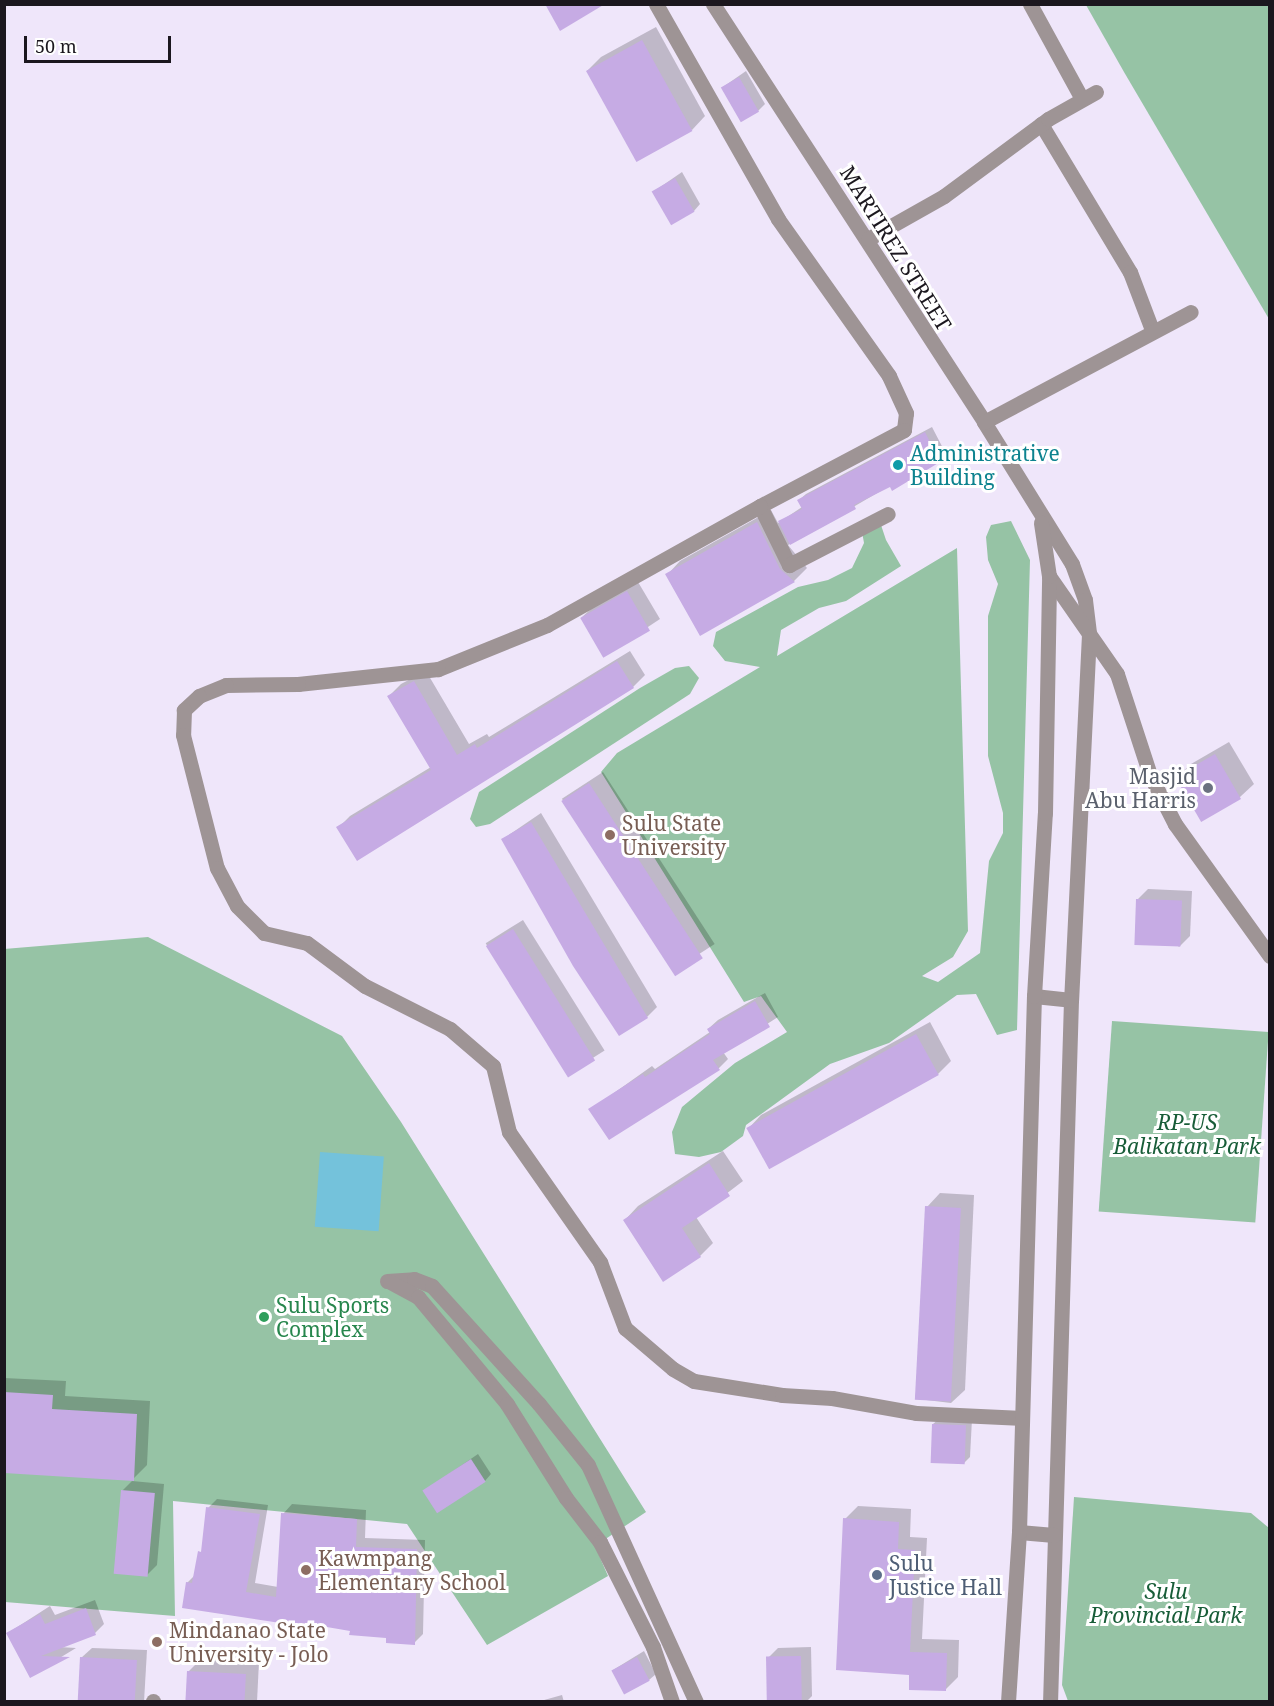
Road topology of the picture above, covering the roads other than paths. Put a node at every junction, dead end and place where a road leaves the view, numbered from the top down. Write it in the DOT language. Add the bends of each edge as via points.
graph roads {
  1 [pos="656,4"];
  2 [pos="713,4"];
  3 [pos="1030,4"];
  4 [pos="1041,124"];
  5 [pos="868,239"];
  6 [pos="1191,312"];
  7 [pos="1152,330"];
  8 [pos="984,422"];
  9 [pos="760,507"];
  10 [pos="888,514"];
  11 [pos="1040,517"];
  12 [pos="1049,576"];
  13 [pos="1089,634"];
  14 [pos="1269,956"];
  15 [pos="1034,996"];
  16 [pos="1071,1000"];
  17 [pos="535,1399"];
  18 [pos="514,1414"];
  19 [pos="1022,1418"];
  20 [pos="1018,1532"];
  21 [pos="1054,1535"];
  22 [pos="672,1701"];
  23 [pos="696,1701"];
  24 [pos="1008,1701"];
  25 [pos="1050,1701"];
  1 -- 9 [label="street" via="778,219 889,376 906,413 904,430"];
  2 -- 5 [label="street, MARTIREZ STREET"];
  3 -- 4 [label="street" via="1089,96"];
  4 -- 5 [label="street" via="944,196"];
  4 -- 7 [label="street" via="1130,272"];
  5 -- 8 [label="street, MARTIREZ STREET"];
  6 -- 7 [label="street"];
  7 -- 8 [label="street"];
  8 -- 11 [label="street, MARTIREZ STREET"];
  9 -- 10 [label="street" via="789,565"];
  9 -- 19 [label="street" via="547,625 438,669 298,684 226,685 199,696 184,710 183,735 217,868 237,906 264,933 307,944 365,986 450,1029 493,1066 509,1132 600,1262 625,1328 673,1369 694,1381 782,1395 832,1398 916,1413"];
  11 -- 12 [label="street"];
  11 -- 13 [label="street, MARTIREZ STREET" via="1072,564 1082,587"];
  12 -- 13 [label="street"];
  12 -- 15 [label="street" via="1045,813"];
  13 -- 14 [label="street" via="1117,674 1150,775 1175,824"];
  13 -- 16 [label="street, MARTIREZ STREET"];
  15 -- 16 [label="street"];
  15 -- 19 [label="street"];
  16 -- 21 [label="street, MARTIREZ STREET"];
  17 -- 18 [label="street"];
  17 -- 18 [label="street" via="432,1286 414,1279 387,1281 418,1297"];
  17 -- 23 [label="street" via="588,1465"];
  18 -- 22 [label="street" via="566,1498 600,1542 653,1647"];
  19 -- 20 [label="street"];
  20 -- 21 [label="street"];
  20 -- 24 [label="street"];
  21 -- 25 [label="street, MARTIREZ STREET"];
}
